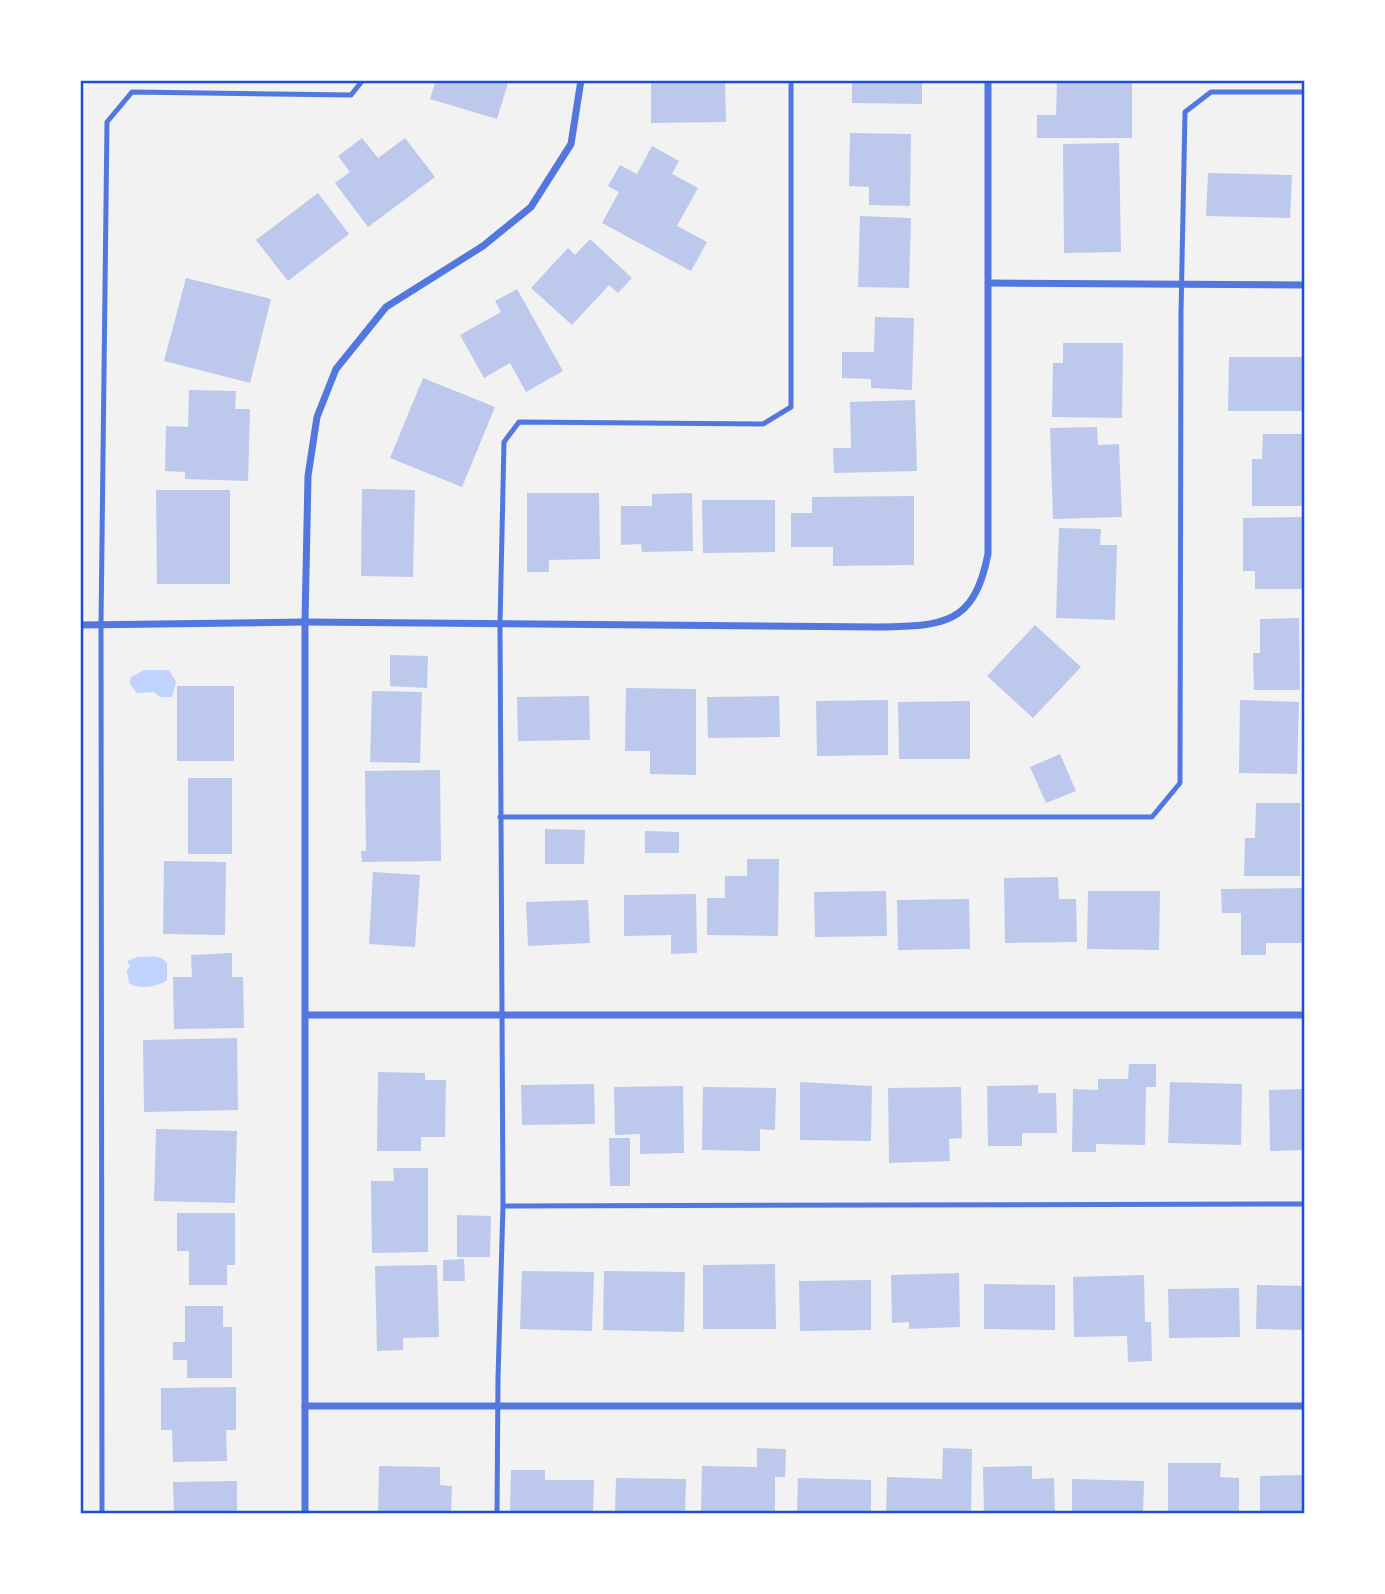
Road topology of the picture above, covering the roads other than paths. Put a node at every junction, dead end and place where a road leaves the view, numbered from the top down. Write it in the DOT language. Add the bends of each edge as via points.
graph roads {
  1 [pos="363,80"];
  2 [pos="581,80"];
  3 [pos="792,80"];
  4 [pos="988,80"];
  5 [pos="1304,92"];
  6 [pos="990,284"];
  7 [pos="1181,284"];
  8 [pos="1304,285"];
  9 [pos="305,622"];
  10 [pos="500,624"];
  11 [pos="80,625"];
  12 [pos="101,625"];
  13 [pos="500,817"];
  14 [pos="307,1015"];
  15 [pos="501,1015"];
  16 [pos="1304,1015"];
  17 [pos="1304,1204"];
  18 [pos="503,1206"];
  19 [pos="305,1406"];
  20 [pos="497,1406"];
  21 [pos="1304,1406"];
  22 [pos="103,1514"];
  23 [pos="305,1514"];
  24 [pos="497,1514"];
  1 -- 12 [label="lane" via="351,95 132,92 107,122"];
  2 -- 9 [label="street" via="571,144 531,207 483,246 386,307 337,369 317,417 308,476"];
  3 -- 10 [label="lane" via="791,407 763,424 519,422 504,442"];
  4 -- 6 [label="street"];
  5 -- 7 [label="lane" via="1211,92 1185,112"];
  6 -- 7 [label="street"];
  6 -- 10 [label="street" via="988,554 984,579 958,615 917,626 878,627"];
  7 -- 8 [label="street"];
  7 -- 13 [label="lane" via="1180,783 1152,817"];
  9 -- 10 [label="street"];
  9 -- 12 [label="street"];
  9 -- 14 [label="street"];
  10 -- 13 [label="lane"];
  11 -- 12 [label="street"];
  12 -- 22 [label="lane"];
  13 -- 15 [label="lane"];
  14 -- 15 [label="street"];
  14 -- 19 [label="street"];
  15 -- 16 [label="street"];
  15 -- 18 [label="lane"];
  17 -- 18 [label="lane"];
  18 -- 20 [label="lane"];
  19 -- 20 [label="street"];
  19 -- 23 [label="street"];
  20 -- 21 [label="street"];
  20 -- 24 [label="lane"];
}
